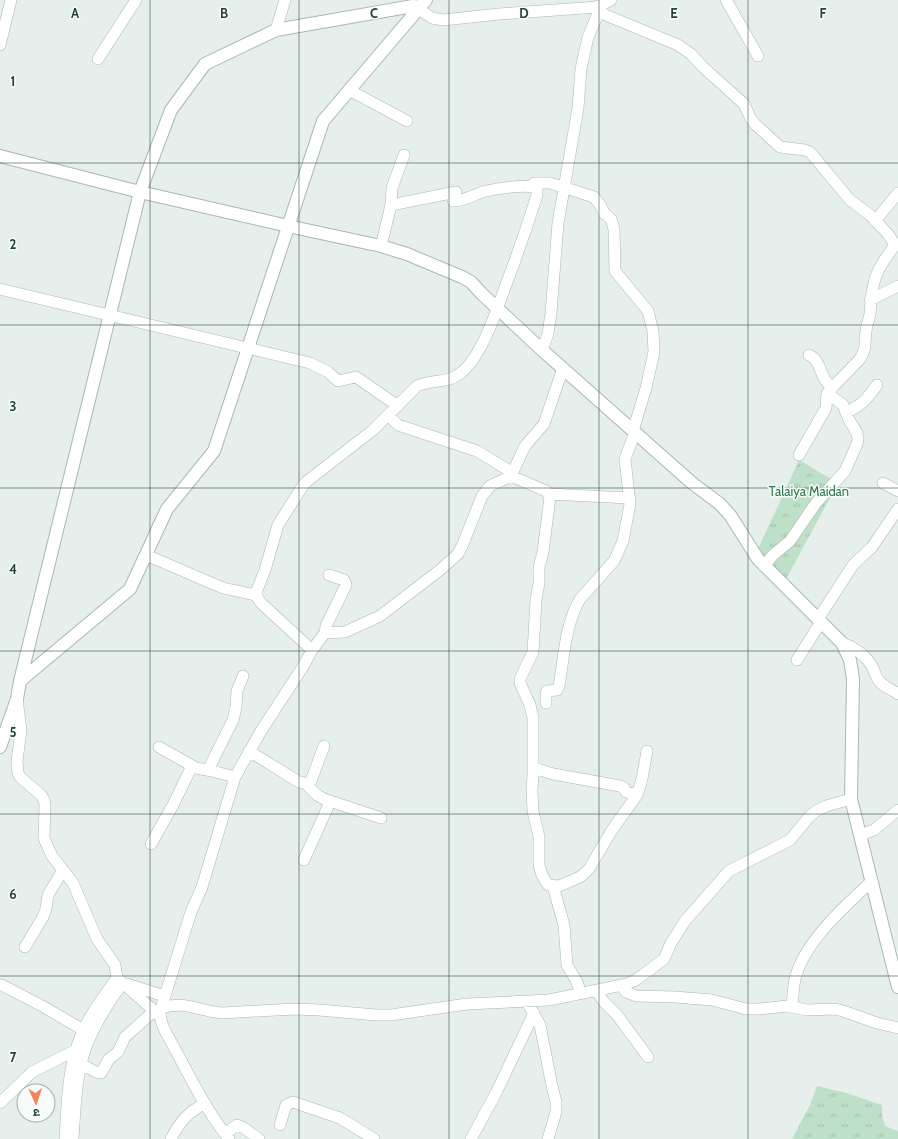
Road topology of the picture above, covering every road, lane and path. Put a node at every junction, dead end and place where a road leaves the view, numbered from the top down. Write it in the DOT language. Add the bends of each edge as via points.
graph roads {
  1 [pos="11,0"];
  2 [pos="136,0"];
  3 [pos="285,0"];
  4 [pos="611,0"];
  5 [pos="726,0"];
  6 [pos="418,3"];
  7 [pos="598,8"];
  8 [pos="276,30"];
  9 [pos="0,45"];
  10 [pos="758,56"];
  11 [pos="98,59"];
  12 [pos="349,90"];
  13 [pos="406,121"];
  14 [pos="404,154"];
  15 [pos="0,156"];
  16 [pos="534,183"];
  17 [pos="565,187"];
  18 [pos="140,192"];
  19 [pos="898,193"];
  20 [pos="391,205"];
  21 [pos="875,221"];
  22 [pos="288,226"];
  23 [pos="895,240"];
  24 [pos="382,246"];
  25 [pos="898,286"];
  26 [pos="0,288"];
  27 [pos="870,300"];
  28 [pos="497,308"];
  29 [pos="110,314"];
  30 [pos="247,349"];
  31 [pos="542,350"];
  32 [pos="809,355"];
  33 [pos="563,368"];
  34 [pos="877,385"];
  35 [pos="830,390"];
  36 [pos="398,406"];
  37 [pos="847,412"];
  38 [pos="388,416"];
  39 [pos="634,432"];
  40 [pos="799,455"];
  41 [pos="512,474"];
  42 [pos="883,483"];
  43 [pos="898,491"];
  44 [pos="549,494"];
  45 [pos="630,498"];
  46 [pos="898,509"];
  47 [pos="146,555"];
  48 [pos="764,566"];
  49 [pos="329,574"];
  50 [pos="257,597"];
  51 [pos="819,620"];
  52 [pos="325,633"];
  53 [pos="842,643"];
  54 [pos="312,650"];
  55 [pos="797,660"];
  56 [pos="243,676"];
  57 [pos="20,680"];
  58 [pos="895,691"];
  59 [pos="546,703"];
  60 [pos="15,704"];
  61 [pos="159,746"];
  62 [pos="324,746"];
  63 [pos="0,747"];
  64 [pos="249,751"];
  65 [pos="647,751"];
  66 [pos="192,766"];
  67 [pos="534,768"];
  68 [pos="208,770"];
  69 [pos="234,777"];
  70 [pos="306,784"];
  71 [pos="637,795"];
  72 [pos="851,799"];
  73 [pos="330,802"];
  74 [pos="898,810"];
  75 [pos="381,818"];
  76 [pos="860,836"];
  77 [pos="151,844"];
  78 [pos="304,860"];
  79 [pos="63,870"];
  80 [pos="872,881"];
  81 [pos="552,886"];
  82 [pos="25,947"];
  83 [pos="120,981"];
  84 [pos="0,985"];
  85 [pos="621,985"];
  86 [pos="898,987"];
  87 [pos="596,990"];
  88 [pos="581,993"];
  89 [pos="527,1002"];
  90 [pos="160,1007"];
  91 [pos="792,1007"];
  92 [pos="534,1013"];
  93 [pos="898,1028"];
  94 [pos="88,1033"];
  95 [pos="76,1050"];
  96 [pos="648,1057"];
  97 [pos="81,1064"];
  98 [pos="0,1103"];
  99 [pos="205,1103"];
  100 [pos="280,1125"];
  101 [pos="227,1137"];
  102 [pos="65,1139"];
  103 [pos="73,1139"];
  104 [pos="171,1139"];
  105 [pos="259,1139"];
  106 [pos="374,1139"];
  107 [pos="471,1139"];
  108 [pos="548,1139"];
  1 -- 9 [label="street"];
  2 -- 11 [label="street"];
  3 -- 8 [label="street"];
  4 -- 7 [label="street"];
  5 -- 10 [label="street"];
  6 -- 7 [label="street" via="432,18 443,20"];
  6 -- 8 [label="street"];
  6 -- 12 [label="street"];
  7 -- 17 [label="street" via="581,69 578,108"];
  7 -- 21 [label="street" via="603,14 678,45 691,54 737,97 754,122 777,145 785,149 810,152 850,200"];
  8 -- 18 [label="street" via="205,64 171,110"];
  12 -- 13 [label="street"];
  12 -- 22 [label="street" via="323,121"];
  14 -- 20 [label="street" via="392,188"];
  15 -- 18 [label="street"];
  16 -- 17 [label="street" via="550,183"];
  17 -- 31 [label="street" via="558,223 551,313 548,334"];
  17 -- 39 [label="street" via="594,197 610,219 614,229 615,271 648,311 654,352"];
  18 -- 22 [label="street"];
  18 -- 29 [label="street"];
  19 -- 21 [label="street"];
  20 -- 24 [label="street"];
  20 -- 28 [label="street" via="455,196 461,201 494,190 534,187 537,195"];
  21 -- 23 [label="street"];
  22 -- 24 [label="street"];
  22 -- 30 [label="street"];
  23 -- 27 [label="street" via="876,274"];
  24 -- 28 [label="street" via="412,255 462,277 471,282"];
  25 -- 27 [label="street"];
  26 -- 29 [label="street"];
  27 -- 35 [label="street" via="863,354"];
  28 -- 31 [label="street"];
  28 -- 36 [label="street" via="476,355 458,376 417,386"];
  29 -- 30 [label="street"];
  29 -- 57 [label="street"];
  30 -- 36 [label="street" via="310,363 328,372 338,381 356,377"];
  30 -- 47 [label="street" via="214,451 167,509"];
  31 -- 33 [label="street"];
  32 -- 35 [label="street" via="818,363"];
  33 -- 39 [label="street"];
  33 -- 41 [label="street" via="544,424 525,446"];
  34 -- 37 [label="street" via="866,400"];
  35 -- 37 [label="street"];
  35 -- 40 [label="street" via="826,408"];
  36 -- 38 [label="street"];
  37 -- 48 [label="street" via="858,439 845,471 816,502 790,541"];
  38 -- 41 [label="street" via="398,425 477,451"];
  38 -- 50 [label="street" via="302,487 278,525"];
  39 -- 45 [label="street" via="625,459"];
  39 -- 48 [label="street" via="725,509 754,555"];
  41 -- 44 [label="street"];
  41 -- 52 [label="street" via="490,486 482,496 461,549 454,558 380,616 345,632"];
  42 -- 43 [label="street"];
  44 -- 45 [label="street"];
  44 -- 67 [label="street" via="539,567 533,652 520,679 533,718"];
  45 -- 59 [label="street" via="630,510 620,549 614,561 576,604 570,619 559,686 557,690 547,691"];
  46 -- 51 [label="street" via="872,547 853,565"];
  47 -- 50 [label="street" via="223,588"];
  47 -- 57 [label="street" via="130,589"];
  48 -- 51 [label="street"];
  49 -- 52 [label="street" via="344,580 346,585"];
  50 -- 54 [label="street"];
  51 -- 53 [label="street"];
  51 -- 55 [label="street"];
  52 -- 54 [label="street"];
  53 -- 58 [label="street" via="861,652 881,684"];
  53 -- 72 [label="street" via="852,669"];
  54 -- 64 [label="street"];
  56 -- 68 [label="street" via="238,688 233,720"];
  57 -- 60 [label="street"];
  60 -- 63 [label="street"];
  60 -- 79 [label="street" via="21,730 16,761 18,773 44,800 44,838 52,856"];
  61 -- 66 [label="street"];
  62 -- 70 [label="street" via="311,781"];
  64 -- 69 [label="street"];
  64 -- 70 [label="street"];
  65 -- 71 [label="street"];
  66 -- 68 [label="street"];
  66 -- 77 [label="street"];
  67 -- 71 [label="street" via="620,786 626,792"];
  67 -- 81 [label="street" via="533,811 539,837 539,865 544,880"];
  68 -- 69 [label="street"];
  69 -- 90 [label="street" via="202,887 191,912"];
  70 -- 73 [label="street" via="317,795"];
  71 -- 81 [label="street" via="589,869 580,877 559,886"];
  72 -- 76 [label="street"];
  72 -- 85 [label="street" via="816,811 790,840 729,872 685,921 664,960 636,980"];
  73 -- 75 [label="street"];
  73 -- 78 [label="street"];
  74 -- 76 [label="street" via="874,830"];
  76 -- 80 [label="street"];
  79 -- 82 [label="street" via="48,895 43,916"];
  79 -- 83 [label="street" via="73,883 97,939 115,965"];
  80 -- 86 [label="street"];
  80 -- 91 [label="street" via="835,915 806,953 796,978"];
  81 -- 88 [label="street" via="564,925 567,965"];
  83 -- 90 [label="street"];
  83 -- 90 [label="street"];
  83 -- 94 [label="street" via="95,1008"];
  84 -- 94 [label="street"];
  85 -- 87 [label="street"];
  85 -- 91 [label="street" via="626,992 636,996 712,1000 746,1009"];
  87 -- 88 [label="street"];
  87 -- 96 [label="street"];
  88 -- 89 [label="street"];
  89 -- 90 [label="street" via="467,1004 376,1016 319,1010 222,1013 179,1004"];
  89 -- 92 [label="street"];
  90 -- 97 [label="street" via="126,1036 118,1052 109,1059 101,1073"];
  90 -- 99 [label="street" via="163,1026"];
  91 -- 93 [label="street" via="806,1010 835,1009"];
  92 -- 107 [label="street"];
  92 -- 108 [label="street" via="542,1032 556,1102 556,1112"];
  94 -- 95 [label="street"];
  94 -- 97 [label="street"];
  95 -- 98 [label="street" via="32,1072"];
  95 -- 102 [label="street" via="68,1087"];
  97 -- 103 [label="street"];
  99 -- 101 [label="street"];
  99 -- 104 [label="street" via="186,1116"];
  100 -- 106 [label="street" via="286,1105 292,1102 340,1118"];
  101 -- 105 [label="street" via="237,1125"];
}
